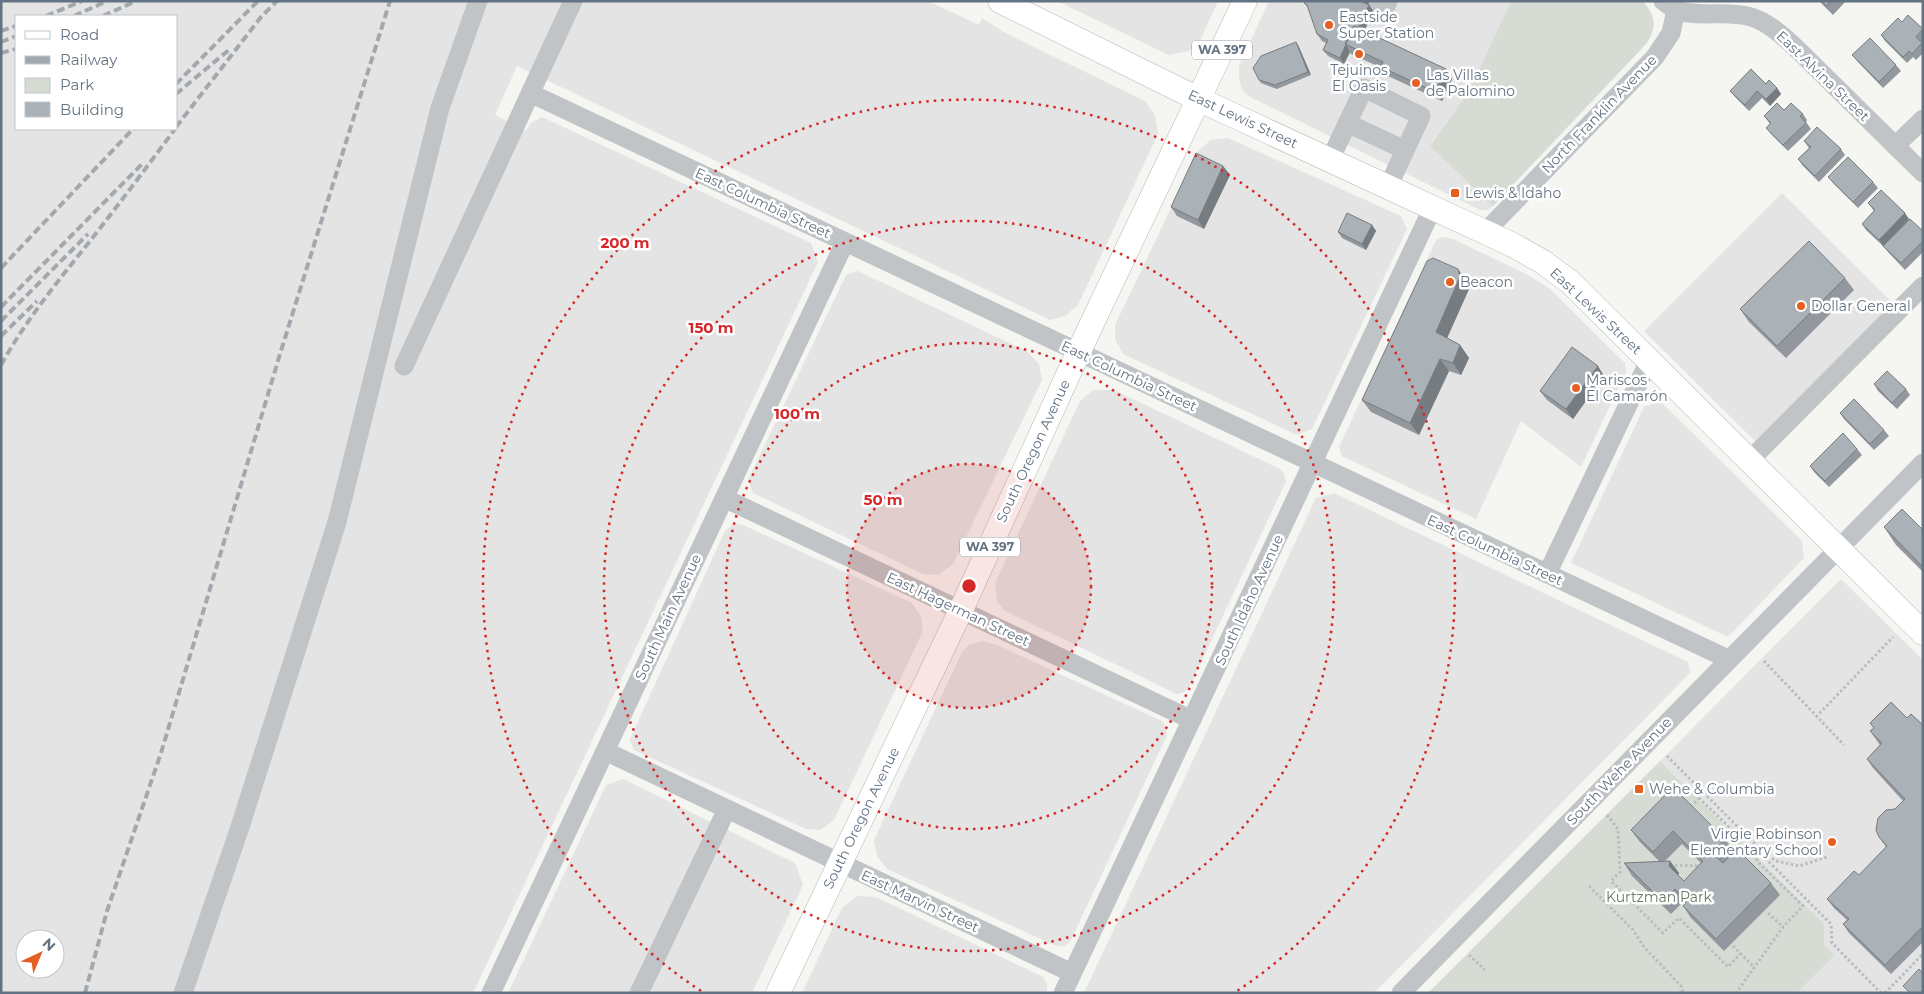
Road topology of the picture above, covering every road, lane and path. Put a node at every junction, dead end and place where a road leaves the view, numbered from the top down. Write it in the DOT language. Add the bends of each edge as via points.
graph roads {
  1 [pos="478,1"];
  2 [pos="573,1"];
  3 [pos="1000,1"];
  4 [pos="1245,1"];
  5 [pos="1376,1"];
  6 [pos="1388,1"];
  7 [pos="1670,6"];
  8 [pos="1727,8"];
  9 [pos="530,93"];
  10 [pos="1198,99"];
  11 [pos="1923,119"];
  12 [pos="1347,123"];
  13 [pos="1896,146"];
  14 [pos="1405,150"];
  15 [pos="1330,160"];
  16 [pos="1923,174"];
  17 [pos="1388,187"];
  18 [pos="1432,207"];
  19 [pos="1485,232"];
  20 [pos="845,242"];
  21 [pos="1923,286"];
  22 [pos="1078,352"];
  23 [pos="1649,361"];
  24 [pos="404,366"];
  25 [pos="1749,461"];
  26 [pos="1923,463"];
  27 [pos="1313,464"];
  28 [pos="724,498"];
  29 [pos="1837,549"];
  30 [pos="1547,574"];
  31 [pos="961,610"];
  32 [pos="1923,634"];
  33 [pos="1893,637"];
  34 [pos="1728,660"];
  35 [pos="1764,661"];
  36 [pos="1816,717"];
  37 [pos="1192,720"];
  38 [pos="1844,745"];
  39 [pos="605,751"];
  40 [pos="1667,756"];
  41 [pos="1699,788"];
  42 [pos="1699,798"];
  43 [pos="1691,807"];
  44 [pos="727,809"];
  45 [pos="1607,815"];
  46 [pos="1749,846"];
  47 [pos="1766,853"];
  48 [pos="1827,857"];
  49 [pos="839,863"];
  50 [pos="1733,863"];
  51 [pos="1620,864"];
  52 [pos="1628,864"];
  53 [pos="1664,865"];
  54 [pos="1700,866"];
  55 [pos="1589,886"];
  56 [pos="1768,913"];
  57 [pos="1782,927"];
  58 [pos="1733,946"];
  59 [pos="1740,954"];
  60 [pos="1923,954"];
  61 [pos="1469,955"];
  62 [pos="1754,967"];
  63 [pos="1485,970"];
  64 [pos="1072,973"];
  65 [pos="183,993"];
  66 [pos="491,993"];
  67 [pos="639,993"];
  68 [pos="778,993"];
  69 [pos="1063,993"];
  70 [pos="1400,993"];
  71 [pos="1684,993"];
  72 [pos="1736,993"];
  73 [pos="1883,993"];
  1 -- 65 [label="street" via="440,108 337,522 240,827"];
  2 -- 9 [label="street"];
  3 -- 10 [label="main road, East Lewis Street"];
  4 -- 10 [label="main road, WA 397"];
  5 -- 6 [label="street" via="1386,6"];
  7 -- 8 [label="street, East Alvina Street"];
  7 -- 19 [label="street, North Franklin Avenue" via="1671,33 1655,57"];
  8 -- 13 [label="street, East Alvina Street" via="1752,17 1781,34"];
  9 -- 20 [label="street, East Columbia Street"];
  9 -- 24 [label="street"];
  10 -- 15 [label="main road, East Lewis Street"];
  10 -- 22 [label="main road, South Oregon Avenue / WA 397"];
  11 -- 13 [label="street"];
  12 -- 14 [label="street"];
  12 -- 14 [label="street" via="1364,88 1421,116"];
  12 -- 15 [label="street"];
  13 -- 16 [label="street, East Alvina Street"];
  14 -- 17 [label="street"];
  15 -- 17 [label="main road, East Lewis Street"];
  17 -- 18 [label="main road, East Lewis Street"];
  18 -- 19 [label="main road, East Lewis Street"];
  18 -- 27 [label="street, South Idaho Avenue"];
  19 -- 23 [label="main road, East Lewis Street" via="1531,254 1555,270"];
  20 -- 22 [label="street, East Columbia Street"];
  20 -- 28 [label="street, South Main Avenue"];
  21 -- 25 [label="street"];
  22 -- 27 [label="street, East Columbia Street"];
  22 -- 31 [label="main road, South Oregon Avenue / WA 397"];
  23 -- 25 [label="main road, East Lewis Street"];
  23 -- 30 [label="street"];
  25 -- 29 [label="main road, East Lewis Street"];
  26 -- 29 [label="street, South Wehe Avenue"];
  27 -- 30 [label="street, East Columbia Street"];
  27 -- 37 [label="street, South Idaho Avenue"];
  28 -- 31 [label="street, East Hagerman Street"];
  28 -- 39 [label="street, South Main Avenue"];
  29 -- 32 [label="main road, East Lewis Street"];
  29 -- 34 [label="street, South Wehe Avenue"];
  30 -- 34 [label="street, East Columbia Street"];
  31 -- 37 [label="street, East Hagerman Street"];
  31 -- 49 [label="main road, South Oregon Avenue / WA 397"];
  33 -- 36 [label="path"];
  34 -- 70 [label="street, South Wehe Avenue"];
  35 -- 36 [label="path"];
  36 -- 38 [label="path"];
  37 -- 64 [label="street, South Idaho Avenue"];
  39 -- 44 [label="street, East Marvin Street"];
  39 -- 66 [label="street, South Main Avenue"];
  40 -- 41 [label="path"];
  41 -- 42 [label="path"];
  41 -- 47 [label="path"];
  42 -- 43 [label="path"];
  42 -- 46 [label="path"];
  44 -- 49 [label="street, East Marvin Street"];
  44 -- 67 [label="street"];
  45 -- 51 [label="path" via="1618,830"];
  46 -- 50 [label="path"];
  46 -- 57 [label="path" via="1756,853 1757,861 1803,906"];
  47 -- 48 [label="path" via="1776,861 1799,866"];
  47 -- 73 [label="path" via="1766,859 1831,924 1832,943"];
  49 -- 64 [label="street, East Marvin Street"];
  49 -- 68 [label="main road, South Oregon Avenue / WA 397"];
  51 -- 52 [label="path"];
  51 -- 59 [label="path" via="1620,872 1611,881 1663,934 1679,918 1728,967"];
  53 -- 54 [label="path"];
  55 -- 71 [label="path" via="1633,930"];
  56 -- 57 [label="path"];
  57 -- 62 [label="path"];
  58 -- 59 [label="path"];
  59 -- 62 [label="path"];
  60 -- 73 [label="path"];
  61 -- 63 [label="path"];
  62 -- 72 [label="path"];
  64 -- 69 [label="street, South Idaho Avenue"];
}
